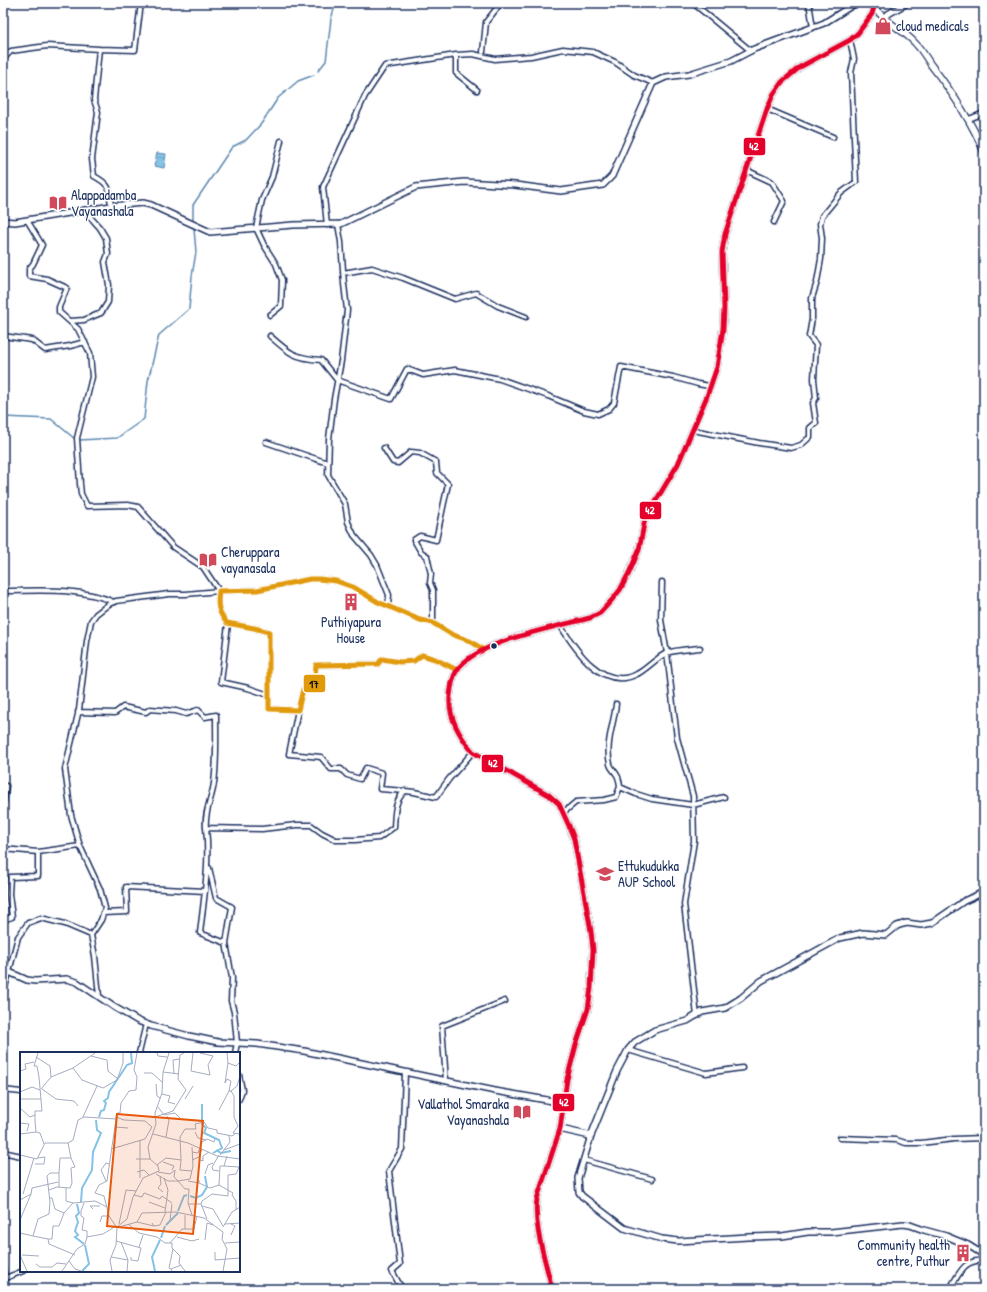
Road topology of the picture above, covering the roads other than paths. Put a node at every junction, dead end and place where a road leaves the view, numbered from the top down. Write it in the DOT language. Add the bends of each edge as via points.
graph roads {
  1 [pos="141,3"];
  2 [pos="496,3"];
  3 [pos="693,3"];
  4 [pos="809,3"];
  5 [pos="856,3"];
  6 [pos="907,3"];
  7 [pos="873,5"];
  8 [pos="883,17"];
  9 [pos="813,27"];
  10 [pos="850,40"];
  11 [pos="99,49"];
  12 [pos="751,51"];
  13 [pos="483,52"];
  14 [pos="456,56"];
  15 [pos="3,58"];
  16 [pos="653,84"];
  17 [pos="477,90"];
  18 [pos="767,109"];
  19 [pos="984,113"];
  20 [pos="969,119"];
  21 [pos="833,137"];
  22 [pos="282,141"];
  23 [pos="984,152"];
  24 [pos="746,170"];
  25 [pos="111,206"];
  26 [pos="84,210"];
  27 [pos="27,220"];
  28 [pos="3,221"];
  29 [pos="774,222"];
  30 [pos="338,224"];
  31 [pos="327,225"];
  32 [pos="256,228"];
  33 [pos="343,273"];
  34 [pos="270,315"];
  35 [pos="526,317"];
  36 [pos="70,321"];
  37 [pos="3,336"];
  38 [pos="270,336"];
  39 [pos="85,342"];
  40 [pos="338,380"];
  41 [pos="709,386"];
  42 [pos="693,430"];
  43 [pos="266,442"];
  44 [pos="384,448"];
  45 [pos="328,463"];
  46 [pos="662,582"];
  47 [pos="3,591"];
  48 [pos="219,591"];
  49 [pos="114,602"];
  50 [pos="388,606"];
  51 [pos="433,623"];
  52 [pos="228,624"];
  53 [pos="560,625"];
  54 [pos="700,648"];
  55 [pos="484,650"];
  56 [pos="667,653"];
  57 [pos="457,670"];
  58 [pos="269,695"];
  59 [pos="616,704"];
  60 [pos="298,710"];
  61 [pos="78,712"];
  62 [pos="473,752"];
  63 [pos="3,786"];
  64 [pos="620,787"];
  65 [pos="414,792"];
  66 [pos="724,797"];
  67 [pos="694,805"];
  68 [pos="3,808"];
  69 [pos="564,812"];
  70 [pos="206,828"];
  71 [pos="80,846"];
  72 [pos="3,849"];
  73 [pos="38,852"];
  74 [pos="208,864"];
  75 [pos="205,891"];
  76 [pos="984,892"];
  77 [pos="103,913"];
  78 [pos="3,920"];
  79 [pos="91,935"];
  80 [pos="226,943"];
  81 [pos="6,972"];
  82 [pos="3,995"];
  83 [pos="98,996"];
  84 [pos="505,1001"];
  85 [pos="696,1016"];
  86 [pos="146,1024"];
  87 [pos="237,1043"];
  88 [pos="628,1050"];
  89 [pos="140,1052"];
  90 [pos="235,1052"];
  91 [pos="742,1068"];
  92 [pos="404,1073"];
  93 [pos="240,1080"];
  94 [pos="446,1081"];
  95 [pos="3,1090"];
  96 [pos="20,1092"];
  97 [pos="240,1096"];
  98 [pos="564,1103"];
  99 [pos="560,1129"];
  100 [pos="591,1136"];
  101 [pos="840,1138"];
  102 [pos="984,1138"];
  103 [pos="3,1152"];
  104 [pos="20,1156"];
  105 [pos="584,1160"];
  106 [pos="652,1179"];
  107 [pos="984,1255"];
  108 [pos="984,1260"];
  109 [pos="20,1272"];
  110 [pos="3,1279"];
  111 [pos="952,1285"];
  112 [pos="402,1289"];
  113 [pos="552,1289"];
  1 -- 11 [label="street" via="135,50"];
  2 -- 13 [label="street" via="497,8 486,22"];
  3 -- 12 [label="street"];
  4 -- 9 [label="street"];
  5 -- 9 [label="street"];
  6 -- 8 [label="street"];
  7 -- 8 [label="main road"];
  7 -- 10 [label="main road" via="872,14"];
  8 -- 20 [label="main road" via="914,42"];
  9 -- 12 [label="street"];
  10 -- 18 [label="main road" via="800,67 782,82"];
  10 -- 42 [label="street" via="854,58 851,73 856,182 841,193 821,220 821,259 818,282 812,298 812,319 808,336 816,345 816,398 813,403 816,423 810,428 810,437 802,445 791,448"];
  11 -- 15 [label="street" via="47,46 10,51"];
  11 -- 25 [label="street" via="94,100 98,112 92,159 94,176 104,181 108,187"];
  12 -- 16 [label="street" via="731,61 689,74 666,77"];
  14 -- 16 [label="street" via="473,54 495,59 530,56 563,49 593,52"];
  14 -- 17 [label="street" via="456,73"];
  14 -- 31 [label="street" via="385,66 365,96 323,187"];
  16 -- 30 [label="street" via="612,176 603,185 561,191 464,182 416,187"];
  18 -- 21 [label="street"];
  18 -- 24 [label="main road"];
  19 -- 20 [label="street"];
  20 -- 23 [label="main road"];
  22 -- 32 [label="street" via="272,177 262,200"];
  24 -- 29 [label="street" via="772,182 784,201"];
  24 -- 41 [label="main road" via="725,234 722,252 723,329 717,367"];
  25 -- 26 [label="street"];
  25 -- 32 [label="street" via="151,204 210,232"];
  26 -- 27 [label="street"];
  26 -- 36 [label="street" via="106,238 108,302 101,313 84,320"];
  27 -- 28 [label="street"];
  27 -- 36 [label="street" via="42,245 29,268 29,276 67,288 59,312"];
  30 -- 31 [label="street"];
  30 -- 33 [label="street"];
  31 -- 32 [label="street"];
  32 -- 34 [label="street" via="282,280 281,306"];
  33 -- 35 [label="street" via="372,268 455,299 476,293 498,306"];
  33 -- 40 [label="street" via="347,310"];
  36 -- 39 [label="street"];
  37 -- 39 [label="street" via="32,340 45,350"];
  38 -- 40 [label="street" via="295,356 321,360"];
  39 -- 48 [label="street" via="90,353 92,377 77,438 81,494 87,506 138,506 173,547 203,567"];
  40 -- 41 [label="street" via="391,399 407,369 423,375 455,370 500,379 598,414 609,409 614,403 621,367"];
  40 -- 45 [label="street"];
  41 -- 42 [label="main road"];
  42 -- 53 [label="main road" via="678,464 645,519 635,562 620,590 600,613"];
  43 -- 45 [label="street"];
  44 -- 51 [label="street" via="392,462 398,463 411,452 420,453 436,462 437,473 448,484 436,540 420,536 414,540 429,562 433,590"];
  45 -- 50 [label="street" via="328,475 345,504 349,526 377,565 388,596"];
  46 -- 56 [label="street" via="661,620"];
  47 -- 49 [label="street" via="79,592"];
  48 -- 49 [label="street" via="169,594"];
  48 -- 50 [label="street" via="257,590 319,578 353,587"];
  48 -- 52 [label="street" via="219,613"];
  49 -- 61 [label="street" via="96,614 91,621"];
  50 -- 51 [label="street"];
  51 -- 55 [label="street"];
  52 -- 58 [label="street" via="269,632"];
  52 -- 58 [label="street" via="221,682"];
  53 -- 55 [label="main road" via="512,638"];
  53 -- 56 [label="street" via="587,660 604,674 615,678 636,675"];
  54 -- 56 [label="street"];
  55 -- 57 [label="main road"];
  56 -- 67 [label="street" via="677,738"];
  57 -- 60 [label="street" via="422,655 414,661 382,659 378,664 316,665 314,689 303,689"];
  57 -- 62 [label="main road" via="453,678 450,700 452,717 465,743"];
  58 -- 60 [label="street" via="269,709"];
  59 -- 64 [label="street" via="608,752 610,765 618,777"];
  60 -- 65 [label="street" via="289,754 321,757 331,769 341,769 346,775 360,779 366,768 382,773 380,789"];
  61 -- 70 [label="street" via="115,713 123,707 146,712 150,709 186,714 198,710 205,717 216,715 216,768 205,819"];
  61 -- 71 [label="street" via="65,769 71,815"];
  62 -- 65 [label="street" via="436,797"];
  62 -- 69 [label="main road" via="548,795"];
  63 -- 68 [label="street" via="6,786"];
  64 -- 67 [label="street" via="652,799"];
  64 -- 69 [label="street" via="616,797 576,802"];
  65 -- 70 [label="street" via="405,791 401,795 395,807 394,828 379,838 336,840 311,825 262,829"];
  66 -- 67 [label="street"];
  67 -- 85 [label="street" via="694,841 684,904"];
  69 -- 98 [label="main road" via="574,839 593,950 588,1009 567,1079"];
  70 -- 74 [label="street"];
  71 -- 73 [label="street"];
  71 -- 77 [label="street" via="100,890 105,908"];
  72 -- 73 [label="street"];
  73 -- 78 [label="street" via="38,876 10,877 12,917"];
  74 -- 75 [label="street"];
  74 -- 80 [label="street" via="216,898 232,907"];
  75 -- 77 [label="street" via="126,887 127,912"];
  75 -- 80 [label="street" via="200,933"];
  76 -- 85 [label="street" via="964,901 932,923 907,923 897,926 886,935 863,933 840,938 761,981 725,1008 702,1012"];
  77 -- 79 [label="street"];
  79 -- 81 [label="street" via="41,918 28,923 18,937"];
  79 -- 83 [label="street"];
  80 -- 87 [label="street" via="232,978 231,1001"];
  81 -- 82 [label="street"];
  81 -- 83 [label="street" via="35,981 67,979 77,982"];
  83 -- 86 [label="street"];
  84 -- 94 [label="street" via="442,1026"];
  85 -- 88 [label="street" via="655,1030 635,1042"];
  86 -- 87 [label="street" via="218,1042"];
  86 -- 89 [label="street"];
  87 -- 90 [label="street"];
  87 -- 92 [label="street" via="304,1051"];
  88 -- 91 [label="street" via="706,1072"];
  88 -- 100 [label="street"];
  92 -- 94 [label="street"];
  92 -- 112 [label="street" via="402,1149 389,1171 400,1264 392,1272"];
  93 -- 97 [label="street"];
  94 -- 98 [label="street"];
  95 -- 96 [label="street"];
  98 -- 99 [label="main road"];
  99 -- 100 [label="main road"];
  99 -- 113 [label="main road" via="535,1210"];
  100 -- 105 [label="street"];
  101 -- 102 [label="street" via="921,1143"];
  103 -- 104 [label="street"];
  105 -- 106 [label="street"];
  105 -- 107 [label="street" via="578,1178 579,1192 582,1196 624,1228 662,1239 678,1241 782,1236 910,1224 968,1245"];
  108 -- 111 [label="street" via="964,1265"];
  109 -- 110 [label="street"];
}
